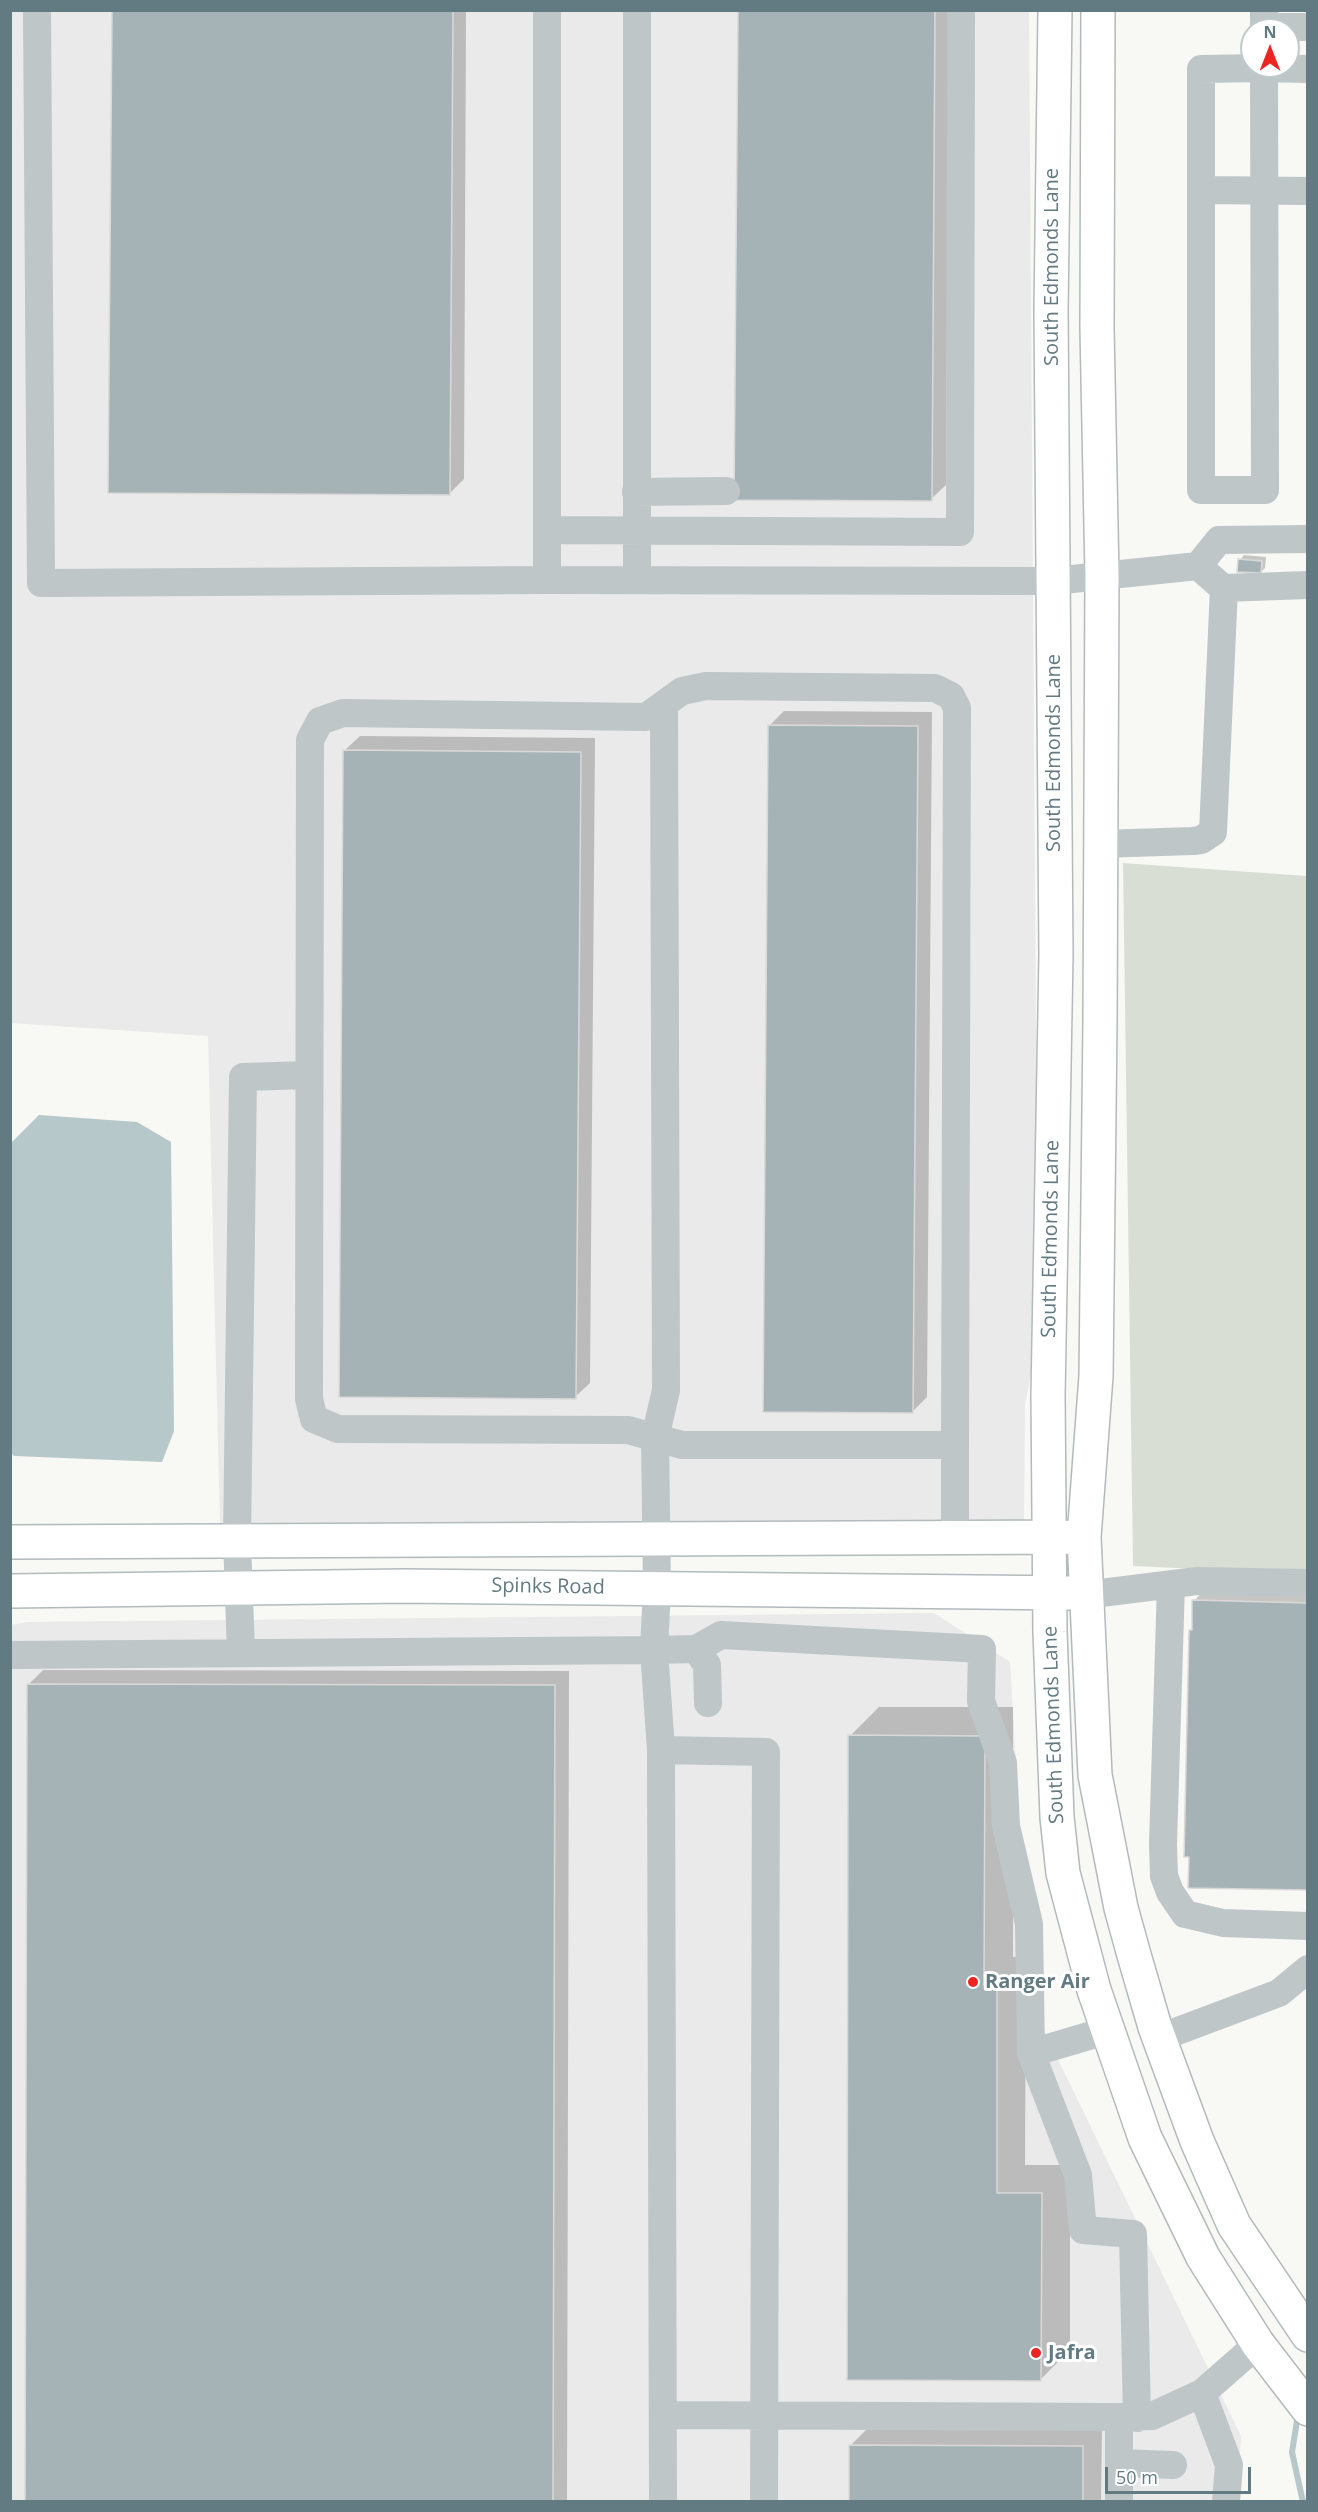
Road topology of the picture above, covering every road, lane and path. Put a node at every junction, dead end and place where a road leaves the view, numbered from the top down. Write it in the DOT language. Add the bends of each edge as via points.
graph roads {
  1 [pos="37,10"];
  2 [pos="547,10"];
  3 [pos="637,10"];
  4 [pos="961,10"];
  5 [pos="1055,10"];
  6 [pos="1098,10"];
  7 [pos="1240,68"];
  8 [pos="1264,78"];
  9 [pos="1201,190"];
  10 [pos="1264,190"];
  11 [pos="1308,191"];
  12 [pos="726,491"];
  13 [pos="636,492"];
  14 [pos="547,530"];
  15 [pos="636,530"];
  16 [pos="1308,539"];
  17 [pos="1198,566"];
  18 [pos="1102,576"];
  19 [pos="547,580"];
  20 [pos="637,580"];
  21 [pos="1053,581"];
  22 [pos="1308,585"];
  23 [pos="1224,588"];
  24 [pos="664,704"];
  25 [pos="1055,801"];
  26 [pos="1100,828"];
  27 [pos="309,1076"];
  28 [pos="655,1438"];
  29 [pos="956,1445"];
  30 [pos="1084,1537"];
  31 [pos="955,1538"];
  32 [pos="1049,1538"];
  33 [pos="655,1539"];
  34 [pos="237,1541"];
  35 [pos="10,1542"];
  36 [pos="1308,1583"];
  37 [pos="1171,1584"];
  38 [pos="238,1588"];
  39 [pos="657,1588"];
  40 [pos="10,1591"];
  41 [pos="1049,1592"];
  42 [pos="1086,1594"];
  43 [pos="696,1649"];
  44 [pos="654,1650"];
  45 [pos="241,1653"];
  46 [pos="10,1655"];
  47 [pos="708,1703"];
  48 [pos="661,1750"];
  49 [pos="1308,1926"];
  50 [pos="1308,1969"];
  51 [pos="1109,2030"];
  52 [pos="1159,2038"];
  53 [pos="1030,2054"];
  54 [pos="1197,2141"];
  55 [pos="1308,2335"];
  56 [pos="1258,2344"];
  57 [pos="1308,2372"];
  58 [pos="1202,2393"];
  59 [pos="1308,2409"];
  60 [pos="764,2414"];
  61 [pos="663,2415"];
  62 [pos="1128,2417"];
  63 [pos="1119,2463"];
  64 [pos="1173,2464"];
  65 [pos="663,2502"];
  66 [pos="764,2502"];
  67 [pos="1119,2502"];
  68 [pos="1226,2502"];
  1 -- 19 [label="lane" via="41,583"];
  2 -- 14 [label="lane"];
  3 -- 13 [label="lane"];
  4 -- 15 [label="lane" via="960,532"];
  5 -- 21 [label="main road, South Edmonds Lane"];
  6 -- 18 [label="main road, South Edmonds Lane" via="1097,328"];
  7 -- 9 [label="lane" via="1201,69"];
  8 -- 10 [label="lane"];
  9 -- 10 [label="lane"];
  9 -- 10 [label="lane" via="1201,490 1264,490"];
  10 -- 11 [label="lane"];
  12 -- 13 [label="lane"];
  13 -- 15 [label="lane"];
  14 -- 15 [label="lane"];
  14 -- 19 [label="lane"];
  15 -- 20 [label="lane"];
  16 -- 17 [label="lane" via="1219,540"];
  17 -- 18 [label="lane"];
  17 -- 23 [label="lane"];
  18 -- 21 [label="lane"];
  18 -- 26 [label="main road, South Edmonds Lane"];
  19 -- 20 [label="lane"];
  20 -- 21 [label="lane"];
  21 -- 25 [label="main road, South Edmonds Lane"];
  22 -- 23 [label="lane"];
  23 -- 26 [label="lane" via="1213,832 1193,841"];
  24 -- 27 [label="lane" via="646,717 344,713 320,721 310,740"];
  24 -- 28 [label="lane" via="666,1390"];
  24 -- 29 [label="lane" via="682,691 706,686 935,688 951,696 957,708"];
  25 -- 26 [label="main road"];
  25 -- 32 [label="main road, South Edmonds Lane"];
  26 -- 30 [label="main road, South Edmonds Lane" via="1096,1376"];
  27 -- 28 [label="lane" via="309,1399 314,1419 338,1429 628,1430"];
  27 -- 34 [label="lane" via="243,1077"];
  28 -- 29 [label="lane" via="682,1445"];
  28 -- 33 [label="lane"];
  29 -- 31 [label="lane"];
  30 -- 32 [label="main road"];
  30 -- 42 [label="main road, South Edmonds Lane"];
  31 -- 32 [label="main road"];
  31 -- 33 [label="main road"];
  32 -- 41 [label="main road, South Edmonds Lane"];
  33 -- 34 [label="main road"];
  33 -- 39 [label="lane"];
  34 -- 35 [label="main road"];
  34 -- 38 [label="lane"];
  36 -- 37 [label="lane"];
  37 -- 42 [label="lane"];
  37 -- 49 [label="lane" via="1163,1844 1164,1876 1170,1892 1185,1914 1223,1923"];
  38 -- 39 [label="main road, Spinks Road"];
  38 -- 40 [label="main road, Spinks Road"];
  38 -- 45 [label="lane"];
  39 -- 41 [label="main road, Spinks Road"];
  39 -- 44 [label="lane"];
  41 -- 42 [label="main road, Spinks Road"];
  41 -- 51 [label="main road, South Edmonds Lane" via="1063,1873"];
  42 -- 52 [label="main road, South Edmonds Lane" via="1095,1774 1121,1908"];
  43 -- 44 [label="lane"];
  43 -- 47 [label="lane" via="707,1665"];
  43 -- 53 [label="lane" via="721,1635 982,1649 981,1701 1004,1763 1006,1826 1029,1924"];
  44 -- 45 [label="lane"];
  44 -- 48 [label="lane"];
  45 -- 46 [label="lane"];
  48 -- 60 [label="lane" via="766,1752"];
  48 -- 61 [label="lane"];
  50 -- 52 [label="lane" via="1279,1993"];
  51 -- 53 [label="lane"];
  51 -- 54 [label="main road" via="1129,2037 1152,2093 1179,2137"];
  51 -- 56 [label="main road, South Edmonds Lane" via="1145,2138 1203,2257"];
  52 -- 54 [label="main road, South Edmonds Lane"];
  53 -- 62 [label="lane" via="1078,2175 1083,2230 1133,2234"];
  54 -- 55 [label="main road, South Edmonds Lane" via="1234,2225"];
  56 -- 57 [label="main road" via="1283,2343"];
  56 -- 58 [label="lane"];
  56 -- 59 [label="main road, South Edmonds Lane"];
  58 -- 62 [label="lane" via="1152,2416"];
  58 -- 68 [label="lane" via="1229,2465"];
  60 -- 61 [label="lane"];
  60 -- 62 [label="lane"];
  60 -- 66 [label="lane"];
  61 -- 65 [label="lane"];
  62 -- 63 [label="lane"];
  63 -- 64 [label="lane"];
  63 -- 67 [label="lane"];
}
